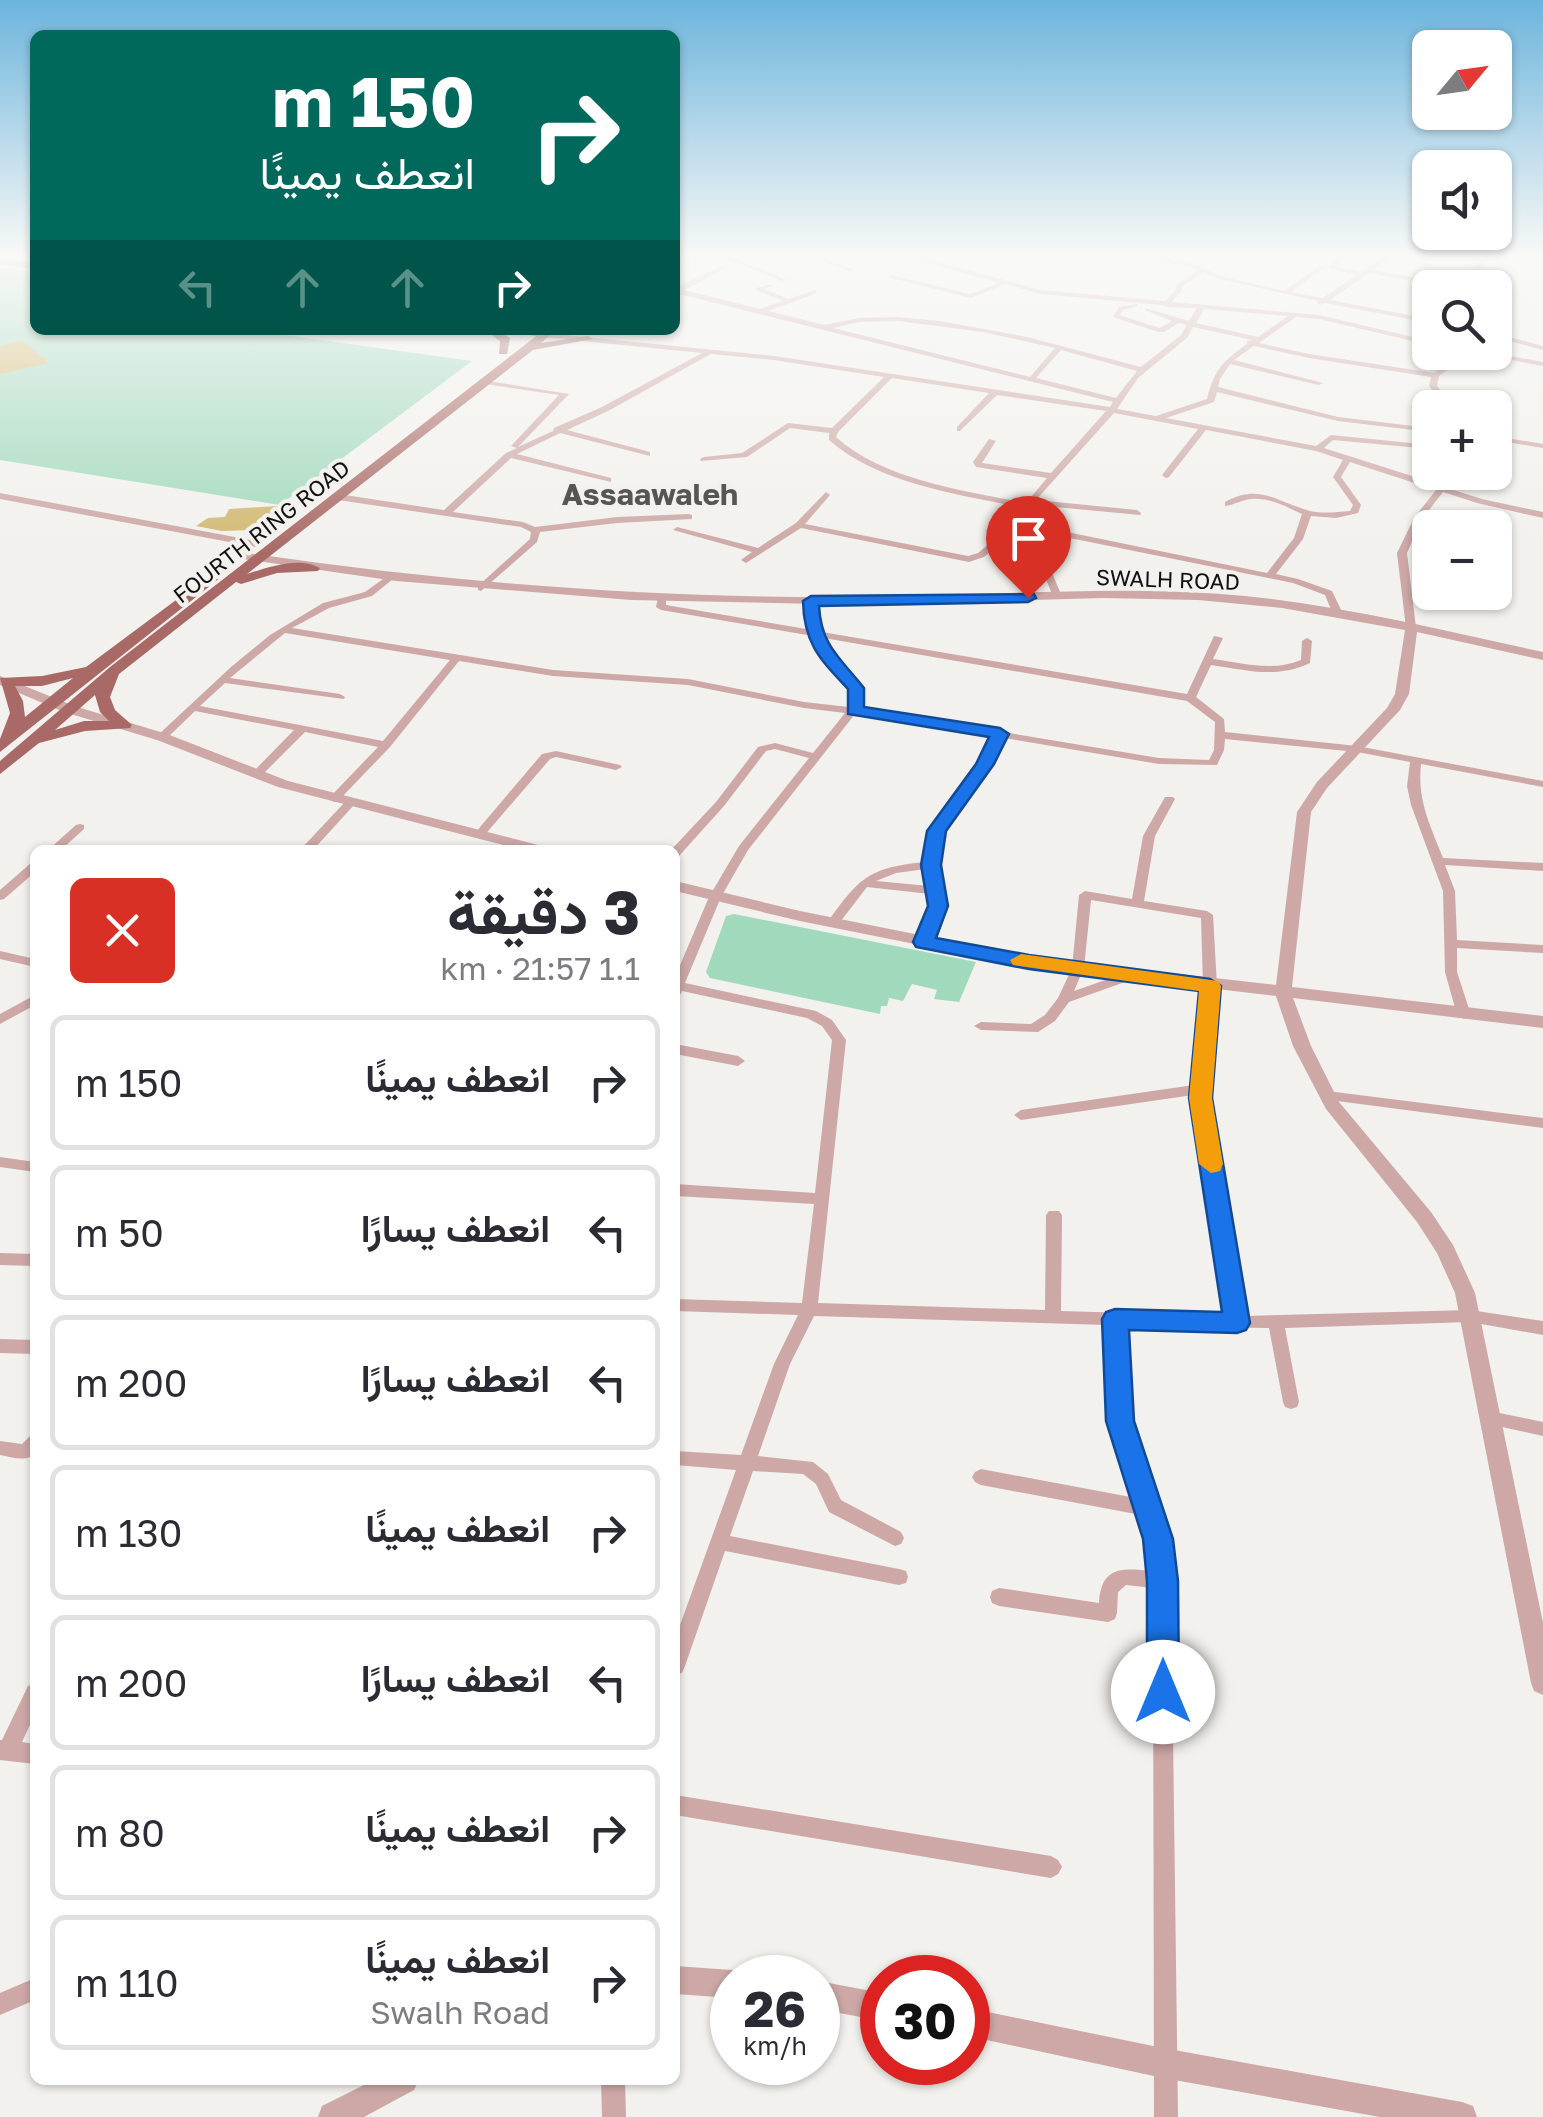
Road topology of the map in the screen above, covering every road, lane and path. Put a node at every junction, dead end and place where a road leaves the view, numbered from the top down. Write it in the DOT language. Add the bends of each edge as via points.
graph roads {
  1 [pos="500,355"];
  2 [pos="519,355"];
  3 [pos="703,355"];
  4 [pos="737,355"];
  5 [pos="931,355"];
  6 [pos="1053,355"];
  7 [pos="1085,355"];
  8 [pos="1162,355"];
  9 [pos="1236,355"];
  10 [pos="1305,355"];
  11 [pos="1512,359"];
  12 [pos="1228,361"];
  13 [pos="1543,364"];
  14 [pos="1142,370"];
  15 [pos="1443,370"];
  16 [pos="1435,375"];
  17 [pos="890,376"];
  18 [pos="1030,381"];
  19 [pos="484,382"];
  20 [pos="1319,383"];
  21 [pos="1216,389"];
  22 [pos="1433,390"];
  23 [pos="995,392"];
  24 [pos="1115,406"];
  25 [pos="1157,418"];
  26 [pos="1384,426"];
  27 [pos="960,428"];
  28 [pos="1203,428"];
  29 [pos="1412,429"];
  30 [pos="557,430"];
  31 [pos="834,431"];
  32 [pos="992,441"];
  33 [pos="1512,441"];
  34 [pos="1387,443"];
  35 [pos="1412,445"];
  36 [pos="1543,446"];
  37 [pos="1318,449"];
  38 [pos="647,454"];
  39 [pos="509,455"];
  40 [pos="1348,458"];
  41 [pos="704,459"];
  42 [pos="1166,475"];
  43 [pos="1052,476"];
  44 [pos="608,480"];
  45 [pos="1412,480"];
  46 [pos="1443,490"];
  47 [pos="0,496"];
  48 [pos="338,496"];
  49 [pos="826,496"];
  50 [pos="1029,504"];
  51 [pos="1228,504"];
  52 [pos="446,513"];
  53 [pos="1137,513"];
  54 [pos="1306,513"];
  55 [pos="1543,515"];
  56 [pos="689,517"];
  57 [pos="1028,523"];
  58 [pos="304,524"];
  59 [pos="798,525"];
  60 [pos="534,530"];
  61 [pos="678,530"];
  62 [pos="758,552"];
  63 [pos="253,553"];
  64 [pos="746,560"];
  65 [pos="316,566"];
  66 [pos="1271,574"];
  67 [pos="390,576"];
  68 [pos="481,588"];
  69 [pos="1057,596"];
  70 [pos="663,598"];
  71 [pos="204,601"];
  72 [pos="811,601"];
  73 [pos="1338,614"];
  74 [pos="1412,628"];
  75 [pos="284,630"];
  76 [pos="816,636"];
  77 [pos="1218,638"];
  78 [pos="1308,641"];
  79 [pos="1543,656"];
  80 [pos="455,660"];
  81 [pos="1207,661"];
  82 [pos="109,666"];
  83 [pos="226,680"];
  84 [pos="2,681"];
  85 [pos="340,696"];
  86 [pos="1190,698"];
  87 [pos="51,702"];
  88 [pos="194,708"];
  89 [pos="69,709"];
  90 [pos="854,710"];
  91 [pos="124,725"];
  92 [pos="302,729"];
  93 [pos="1000,734"];
  94 [pos="1222,735"];
  95 [pos="162,736"];
  96 [pos="386,745"];
  97 [pos="7,748"];
  98 [pos="1357,749"];
  99 [pos="816,757"];
  100 [pos="1416,761"];
  101 [pos="616,767"];
  102 [pos="0,769"];
  103 [pos="256,775"];
  104 [pos="1543,784"];
  105 [pos="1170,800"];
  106 [pos="342,801"];
  107 [pos="80,827"];
  108 [pos="479,836"];
  109 [pos="60,845"];
  110 [pos="310,845"];
  111 [pos="518,845"];
  112 [pos="680,848"];
  113 [pos="1438,861"];
  114 [pos="931,865"];
  115 [pos="1543,867"];
  116 [pos="30,870"];
  117 [pos="863,882"];
  118 [pos="680,887"];
  119 [pos="938,891"];
  120 [pos="0,896"];
  121 [pos="714,897"];
  122 [pos="1138,901"];
  123 [pos="833,923"];
  124 [pos="924,942"];
  125 [pos="1449,944"];
  126 [pos="1543,949"];
  127 [pos="0,955"];
  128 [pos="30,962"];
  129 [pos="1078,968"];
  130 [pos="1131,975"];
  131 [pos="680,982"];
  132 [pos="1210,986"];
  133 [pos="680,991"];
  134 [pos="1284,993"];
  135 [pos="1064,999"];
  136 [pos="30,1002"];
  137 [pos="1464,1015"];
  138 [pos="0,1020"];
  139 [pos="1543,1022"];
  140 [pos="981,1026"];
  141 [pos="680,1050"];
  142 [pos="738,1061"];
  143 [pos="1201,1090"];
  144 [pos="1328,1096"];
  145 [pos="1021,1115"];
  146 [pos="1543,1123"];
  147 [pos="0,1162"];
  148 [pos="30,1166"];
  149 [pos="680,1190"];
  150 [pos="822,1199"];
  151 [pos="1054,1215"];
  152 [pos="0,1259"];
  153 [pos="30,1260"];
  154 [pos="680,1305"];
  155 [pos="810,1307"];
  156 [pos="1053,1316"];
  157 [pos="1470,1316"];
  158 [pos="1115,1319"];
  159 [pos="1276,1321"];
  160 [pos="1237,1323"];
  161 [pos="1543,1328"];
  162 [pos="0,1346"];
  163 [pos="30,1347"];
  164 [pos="1291,1402"];
  165 [pos="1490,1418"];
  166 [pos="1543,1429"];
  167 [pos="30,1447"];
  168 [pos="0,1448"];
  169 [pos="680,1458"];
  170 [pos="749,1464"];
  171 [pos="981,1477"];
  172 [pos="1146,1508"];
  173 [pos="895,1538"];
  174 [pos="720,1542"];
  175 [pos="899,1576"];
  176 [pos="1162,1581"];
  177 [pos="998,1597"];
  178 [pos="680,1635"];
  179 [pos="1541,1660"];
  180 [pos="1543,1683"];
  181 [pos="30,1702"];
  182 [pos="4,1750"];
  183 [pos="30,1753"];
  184 [pos="680,1806"];
  185 [pos="1051,1867"];
  186 [pos="680,1980"];
  187 [pos="710,1982"];
  188 [pos="30,1991"];
  189 [pos="0,2004"];
  190 [pos="990,2027"];
  191 [pos="1163,2063"];
  192 [pos="394,2085"];
  193 [pos="613,2085"];
  194 [pos="333,2117"];
  195 [pos="614,2117"];
  196 [pos="1166,2117"];
  197 [pos="1462,2117"];
  1 -- 63 [label="main road, FOURTH RING ROAD"];
  2 -- 19 [label="main road, FOURTH RING ROAD"];
  3 -- 30 [label="street"];
  4 -- 17 [label="street"];
  5 -- 18 [label="street"];
  6 -- 18 [label="street"];
  7 -- 14 [label="street"];
  8 -- 14 [label="street"];
  9 -- 12 [label="street"];
  10 -- 16 [label="street"];
  11 -- 13 [label="street"];
  12 -- 20 [label="street"];
  12 -- 21 [label="street"];
  14 -- 24 [label="street"];
  15 -- 16 [label="street"];
  16 -- 22 [label="street"];
  17 -- 23 [label="street"];
  17 -- 31 [label="street"];
  18 -- 24 [label="street"];
  19 -- 39 [label="street" via="565,394"];
  19 -- 48 [label="main road, FOURTH RING ROAD"];
  21 -- 25 [label="street" via="1207,402"];
  21 -- 26 [label="street"];
  23 -- 24 [label="street"];
  23 -- 27 [label="street"];
  24 -- 25 [label="street"];
  24 -- 43 [label="street"];
  25 -- 28 [label="street"];
  26 -- 29 [label="street"];
  26 -- 34 [label="street"];
  28 -- 37 [label="street"];
  28 -- 42 [label="street"];
  30 -- 38 [label="street"];
  30 -- 39 [label="street"];
  31 -- 41 [label="street" via="788,425 744,455"];
  31 -- 50 [label="street" via="842,449 894,472"];
  32 -- 43 [label="street" via="979,465"];
  33 -- 36 [label="street"];
  34 -- 35 [label="street"];
  34 -- 37 [label="street" via="1329,437"];
  37 -- 40 [label="street"];
  39 -- 44 [label="street"];
  39 -- 52 [label="street"];
  40 -- 45 [label="street"];
  40 -- 54 [label="street" via="1338,477 1358,510"];
  43 -- 50 [label="street"];
  46 -- 55 [label="street"];
  46 -- 74 [label="street" via="1418,518 1402,553"];
  47 -- 63 [label="street"];
  48 -- 52 [label="street"];
  48 -- 58 [label="main road, FOURTH RING ROAD"];
  49 -- 59 [label="street"];
  50 -- 53 [label="street"];
  50 -- 57 [label="street"];
  51 -- 54 [label="street" via="1260,497"];
  52 -- 60 [label="street"];
  54 -- 66 [label="street" via="1300,537"];
  56 -- 60 [label="street"];
  57 -- 59 [label="street" via="968,559"];
  57 -- 66 [label="street" via="1130,551"];
  57 -- 69 [label="street"];
  58 -- 63 [label="main road, FOURTH RING ROAD"];
  58 -- 65 [label="main road" via="294,545"];
  59 -- 62 [label="street"];
  60 -- 68 [label="street" via="534,540"];
  61 -- 62 [label="street"];
  62 -- 64 [label="street"];
  63 -- 65 [label="street, SWALH ROAD"];
  63 -- 71 [label="main road, FOURTH RING ROAD"];
  63 -- 82 [label="main road, FOURTH RING ROAD"];
  65 -- 67 [label="street, SWALH ROAD"];
  65 -- 71 [label="main road" via="259,573"];
  66 -- 73 [label="street" via="1329,593"];
  67 -- 68 [label="street, SWALH ROAD"];
  67 -- 75 [label="street" via="369,597 322,607"];
  68 -- 70 [label="street, SWALH ROAD"];
  69 -- 72 [label="street, SWALH ROAD"];
  69 -- 73 [label="street, SWALH ROAD" via="1200,597"];
  70 -- 72 [label="street, SWALH ROAD"];
  70 -- 76 [label="street" via="662,608"];
  71 -- 82 [label="main road, FOURTH RING ROAD"];
  72 -- 76 [label="street"];
  73 -- 74 [label="street, SWALH ROAD"];
  74 -- 79 [label="street, SWALH ROAD"];
  74 -- 98 [label="street" via="1402,694"];
  75 -- 80 [label="street"];
  75 -- 83 [label="street"];
  76 -- 86 [label="street"];
  76 -- 90 [label="street" via="856,688"];
  77 -- 81 [label="street"];
  78 -- 81 [label="street" via="1306,662 1289,670"];
  80 -- 90 [label="street" via="688,682"];
  80 -- 96 [label="street"];
  81 -- 86 [label="street"];
  82 -- 84 [label="main road" via="56,679"];
  82 -- 87 [label="main road, FOURTH RING ROAD"];
  82 -- 89 [label="main road, FOURTH RING ROAD"];
  82 -- 91 [label="main road" via="102,697"];
  83 -- 85 [label="street"];
  83 -- 88 [label="street"];
  84 -- 87 [label="street"];
  84 -- 97 [label="main road" via="19,710"];
  86 -- 94 [label="street" via="1220,721"];
  87 -- 89 [label="street"];
  87 -- 97 [label="main road, FOURTH RING ROAD"];
  88 -- 92 [label="street"];
  88 -- 95 [label="street"];
  89 -- 91 [label="street"];
  89 -- 97 [label="main road, FOURTH RING ROAD"];
  90 -- 93 [label="street"];
  90 -- 99 [label="street"];
  91 -- 95 [label="street"];
  91 -- 97 [label="main road" via="68,729"];
  92 -- 96 [label="street"];
  92 -- 103 [label="street"];
  93 -- 94 [label="street" via="1203,765 1216,760"];
  93 -- 114 [label="street" via="937,831"];
  94 -- 98 [label="street"];
  95 -- 103 [label="street"];
  96 -- 106 [label="street"];
  97 -- 102 [label="main road, FOURTH RING ROAD"];
  98 -- 100 [label="street"];
  98 -- 134 [label="street" via="1304,812"];
  99 -- 112 [label="street" via="762,749"];
  99 -- 121 [label="street" via="756,829"];
  100 -- 104 [label="street"];
  100 -- 113 [label="street" via="1413,786"];
  101 -- 108 [label="street" via="546,756"];
  103 -- 106 [label="street"];
  105 -- 122 [label="street" via="1149,836"];
  106 -- 108 [label="street"];
  106 -- 110 [label="street"];
  107 -- 109 [label="street"];
  108 -- 111 [label="street"];
  113 -- 115 [label="street"];
  113 -- 125 [label="street" via="1449,891"];
  114 -- 117 [label="street" via="878,872"];
  114 -- 119 [label="street"];
  116 -- 120 [label="street"];
  117 -- 119 [label="street"];
  117 -- 123 [label="street"];
  118 -- 121 [label="street"];
  119 -- 124 [label="street"];
  121 -- 123 [label="street"];
  121 -- 131 [label="street"];
  122 -- 129 [label="street" via="1084,895"];
  122 -- 132 [label="street" via="1207,915"];
  123 -- 124 [label="street"];
  124 -- 129 [label="street"];
  125 -- 126 [label="street"];
  125 -- 137 [label="street"];
  127 -- 128 [label="street"];
  129 -- 130 [label="street"];
  129 -- 135 [label="street"];
  130 -- 132 [label="street"];
  130 -- 135 [label="street"];
  132 -- 134 [label="street"];
  132 -- 143 [label="street"];
  133 -- 150 [label="street" via="812,1014 834,1029 839,1040"];
  134 -- 137 [label="street"];
  134 -- 144 [label="street"];
  135 -- 140 [label="street" via="1033,1029"];
  136 -- 138 [label="street"];
  137 -- 139 [label="street"];
  141 -- 142 [label="street"];
  143 -- 145 [label="street"];
  143 -- 160 [label="street"];
  144 -- 146 [label="street"];
  144 -- 157 [label="street" via="1446,1250"];
  147 -- 148 [label="street"];
  149 -- 150 [label="street"];
  150 -- 155 [label="street"];
  151 -- 156 [label="street"];
  152 -- 153 [label="street"];
  154 -- 155 [label="street"];
  155 -- 156 [label="street"];
  155 -- 170 [label="street" via="782,1364"];
  156 -- 158 [label="street"];
  157 -- 159 [label="street"];
  157 -- 161 [label="street"];
  157 -- 165 [label="street"];
  158 -- 160 [label="street"];
  158 -- 172 [label="street" via="1120,1421"];
  159 -- 160 [label="street"];
  159 -- 164 [label="street"];
  162 -- 163 [label="street"];
  165 -- 166 [label="street"];
  165 -- 179 [label="street"];
  167 -- 168 [label="street" via="24,1452"];
  169 -- 170 [label="street"];
  170 -- 173 [label="street" via="807,1467 822,1479 835,1506"];
  170 -- 174 [label="street"];
  171 -- 172 [label="street"];
  172 -- 176 [label="street" via="1158,1539"];
  174 -- 175 [label="street"];
  174 -- 178 [label="street"];
  176 -- 177 [label="street" via="1122,1576 1109,1589 1108,1613"];
  176 -- 191 [label="street"];
  179 -- 180 [label="street"];
  181 -- 182 [label="street"];
  182 -- 183 [label="street"];
  184 -- 185 [label="street"];
  186 -- 187 [label="street"];
  188 -- 189 [label="street"];
  190 -- 191 [label="street"];
  191 -- 196 [label="street"];
  191 -- 197 [label="street"];
  192 -- 194 [label="street"];
  193 -- 195 [label="street"];
}
